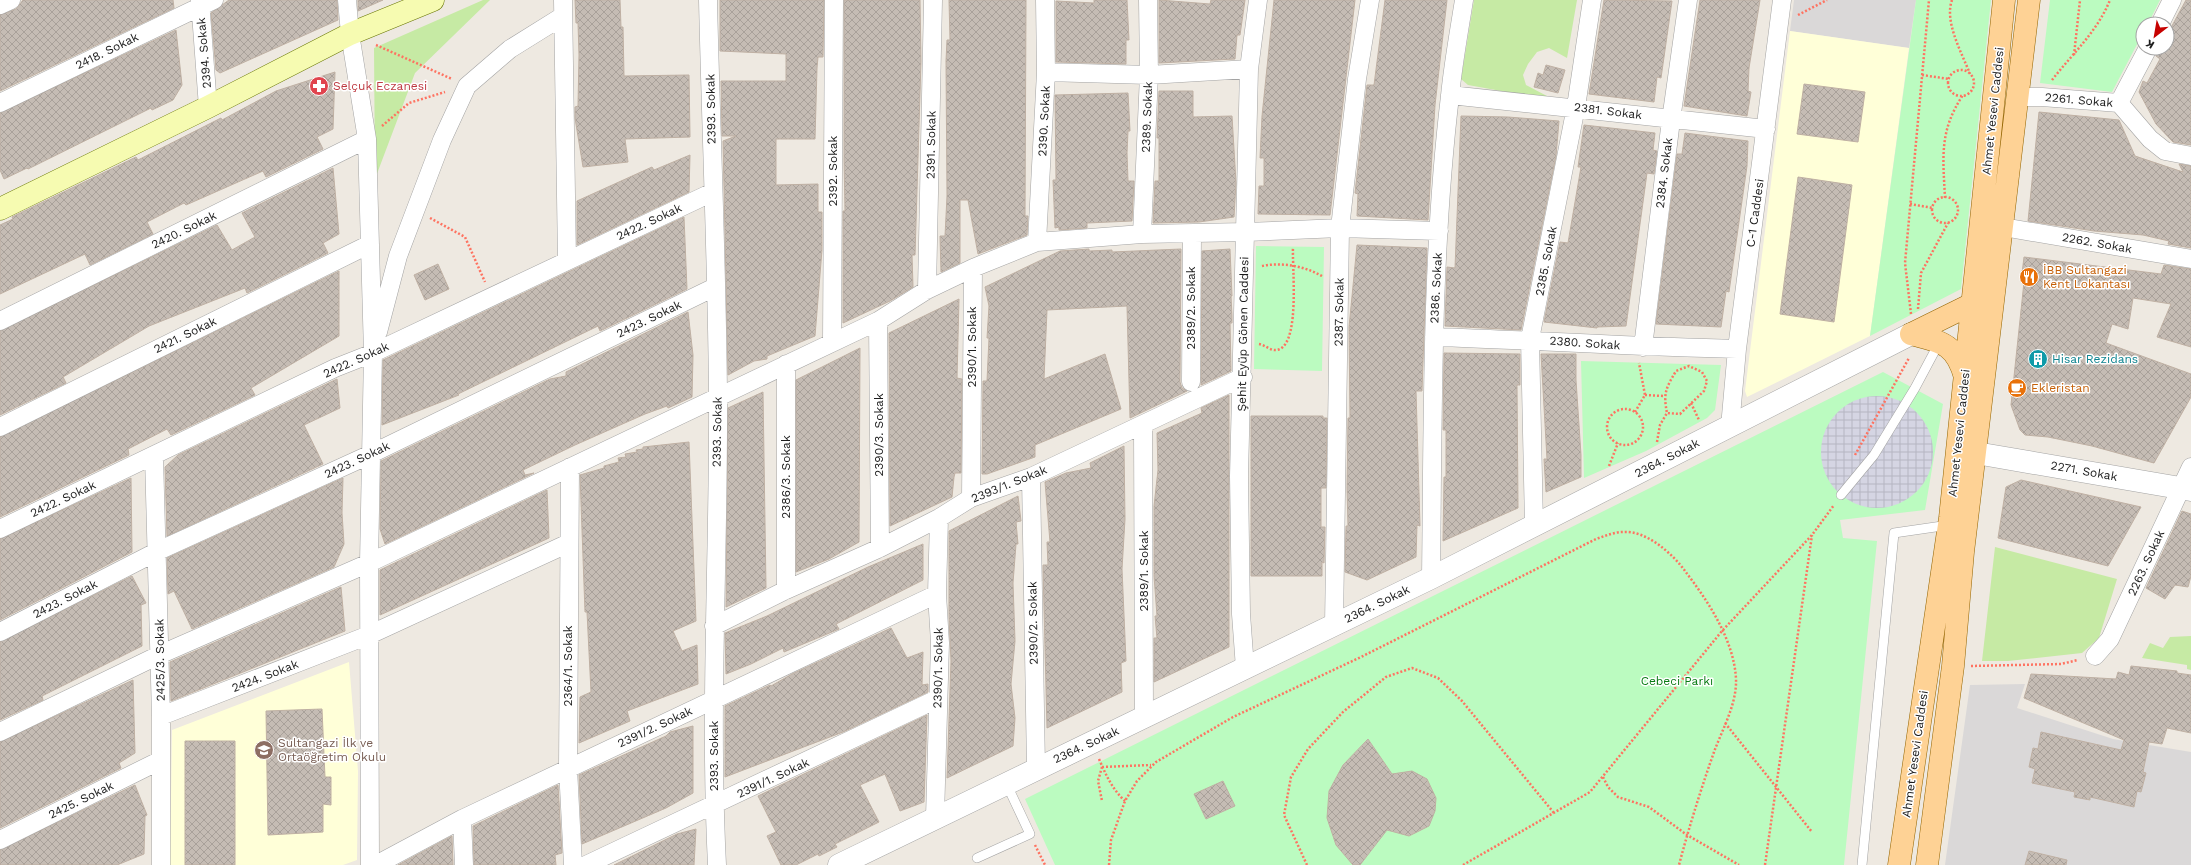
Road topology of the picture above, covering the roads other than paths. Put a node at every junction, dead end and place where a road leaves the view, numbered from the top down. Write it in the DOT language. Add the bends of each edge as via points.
graph roads {
  1 [pos="10,0"];
  2 [pos="347,0"];
  3 [pos="433,0"];
  4 [pos="708,0"];
  5 [pos="834,0"];
  6 [pos="933,0"];
  7 [pos="1045,0"];
  8 [pos="1148,0"];
  9 [pos="1258,0"];
  10 [pos="1370,0"];
  11 [pos="1464,0"];
  12 [pos="1592,0"];
  13 [pos="1688,0"];
  14 [pos="1782,0"];
  15 [pos="2004,0"];
  16 [pos="2029,0"];
  17 [pos="2172,0"];
  18 [pos="204,2"];
  19 [pos="0,5"];
  20 [pos="563,8"];
  21 [pos="2164,16"];
  22 [pos="350,34"];
  23 [pos="2144,56"];
  24 [pos="1249,69"];
  25 [pos="1046,72"];
  26 [pos="1149,75"];
  27 [pos="1450,94"];
  28 [pos="2018,97"];
  29 [pos="0,103"];
  30 [pos="2119,103"];
  31 [pos="208,107"];
  32 [pos="1576,107"];
  33 [pos="1671,120"];
  34 [pos="1766,129"];
  35 [pos="367,139"];
  36 [pos="2191,156"];
  37 [pos="713,192"];
  38 [pos="0,209"];
  39 [pos="2003,227"];
  40 [pos="1340,228"];
  41 [pos="1439,231"];
  42 [pos="1246,232"];
  43 [pos="1142,234"];
  44 [pos="1192,234"];
  45 [pos="1037,242"];
  46 [pos="370,244"];
  47 [pos="2191,259"];
  48 [pos="567,261"];
  49 [pos="973,268"];
  50 [pos="715,287"];
  51 [pos="928,290"];
  52 [pos="1994,293"];
  53 [pos="1973,304"];
  54 [pos="0,321"];
  55 [pos="878,321"];
  56 [pos="1434,337"];
  57 [pos="1924,338"];
  58 [pos="1530,339"];
  59 [pos="832,342"];
  60 [pos="1641,347"];
  61 [pos="1737,349"];
  62 [pos="373,353"];
  63 [pos="786,364"];
  64 [pos="1243,377"];
  65 [pos="1965,379"];
  66 [pos="1191,382"];
  67 [pos="718,396"];
  68 [pos="1143,425"];
  69 [pos="0,427"];
  70 [pos="1730,427"];
  71 [pos="1976,453"];
  72 [pos="369,455"];
  73 [pos="154,456"];
  74 [pos="570,466"];
  75 [pos="2191,467"];
  76 [pos="1031,477"];
  77 [pos="2186,489"];
  78 [pos="1841,495"];
  79 [pos="971,498"];
  80 [pos="939,518"];
  81 [pos="1534,525"];
  82 [pos="1949,525"];
  83 [pos="0,529"];
  84 [pos="569,543"];
  85 [pos="880,548"];
  86 [pos="158,551"];
  87 [pos="369,563"];
  88 [pos="1431,578"];
  89 [pos="786,590"];
  90 [pos="937,594"];
  91 [pos="1334,625"];
  92 [pos="714,626"];
  93 [pos="0,632"];
  94 [pos="369,635"];
  95 [pos="159,655"];
  96 [pos="2095,656"];
  97 [pos="1245,668"];
  98 [pos="714,699"];
  99 [pos="937,699"];
  100 [pos="161,716"];
  101 [pos="1144,717"];
  102 [pos="0,732"];
  103 [pos="161,760"];
  104 [pos="568,768"];
  105 [pos="1036,768"];
  106 [pos="1007,785"];
  107 [pos="714,805"];
  108 [pos="935,817"];
  109 [pos="462,819"];
  110 [pos="0,840"];
  111 [pos="977,858"];
  112 [pos="160,865"];
  113 [pos="370,865"];
  114 [pos="376,865"];
  115 [pos="464,865"];
  116 [pos="573,865"];
  117 [pos="586,865"];
  118 [pos="717,865"];
  119 [pos="839,865"];
  120 [pos="1862,865"];
  121 [pos="1899,865"];
  122 [pos="1927,865"];
  1 -- 19 [label="street"];
  2 -- 22 [label="street"];
  3 -- 22 [label="main road"];
  4 -- 37 [label="street, 2393. Sokak"];
  5 -- 59 [label="street, 2392. Sokak"];
  6 -- 51 [label="street, 2391. Sokak"];
  7 -- 25 [label="street, 2390. Sokak"];
  8 -- 26 [label="street, 2389. Sokak"];
  9 -- 24 [label="street, Şehit Eyüp Gönen Caddesi"];
  10 -- 40 [label="street, 2387. Sokak" via="1357,79"];
  11 -- 27 [label="street, 2386. Sokak"];
  12 -- 32 [label="street, 2385. Sokak"];
  13 -- 33 [label="street, 2384. Sokak"];
  14 -- 34 [label="street, C-1 Caddesi"];
  15 -- 53 [label="main road, Ahmet Yesevi Caddesi"];
  16 -- 28 [label="main road, Ahmet Yesevi Caddesi"];
  17 -- 21 [label="street"];
  18 -- 29 [label="street, 2418. Sokak"];
  18 -- 31 [label="street, 2394. Sokak"];
  20 -- 48 [label="street"];
  20 -- 62 [label="street" via="468,86 442,140 398,256"];
  22 -- 31 [label="main road"];
  22 -- 35 [label="street"];
  23 -- 30 [label="street"];
  24 -- 26 [label="street"];
  24 -- 42 [label="street, Şehit Eyüp Gönen Caddesi"];
  25 -- 26 [label="street"];
  25 -- 45 [label="street, 2390. Sokak"];
  26 -- 43 [label="street, 2389. Sokak"];
  27 -- 32 [label="street, 2381. Sokak"];
  27 -- 41 [label="street, 2386. Sokak"];
  28 -- 30 [label="street, 2261. Sokak"];
  28 -- 39 [label="main road, Ahmet Yesevi Caddesi"];
  30 -- 36 [label="street, 2261. Sokak" via="2150,139 2165,151"];
  31 -- 38 [label="main road"];
  32 -- 33 [label="street, 2381. Sokak"];
  32 -- 58 [label="street, 2385. Sokak"];
  33 -- 34 [label="street, 2381. Sokak"];
  33 -- 60 [label="street, 2384. Sokak"];
  34 -- 61 [label="street, C-1 Caddesi"];
  35 -- 46 [label="street"];
  35 -- 54 [label="street, 2420. Sokak"];
  37 -- 48 [label="street, 2422. Sokak"];
  37 -- 50 [label="street, 2393. Sokak"];
  39 -- 47 [label="street, 2262. Sokak"];
  39 -- 52 [label="main road, Ahmet Yesevi Caddesi"];
  40 -- 41 [label="street"];
  40 -- 42 [label="street"];
  40 -- 91 [label="street, 2387. Sokak"];
  41 -- 56 [label="street, 2386. Sokak"];
  42 -- 44 [label="street"];
  42 -- 64 [label="street, Şehit Eyüp Gönen Caddesi"];
  43 -- 44 [label="street"];
  43 -- 45 [label="street"];
  44 -- 66 [label="street, 2389/2. Sokak"];
  45 -- 49 [label="street"];
  46 -- 62 [label="street"];
  46 -- 69 [label="street, 2421. Sokak"];
  48 -- 62 [label="street, 2422. Sokak"];
  49 -- 51 [label="street"];
  49 -- 79 [label="street, 2390/1. Sokak"];
  50 -- 67 [label="street, 2393. Sokak"];
  50 -- 72 [label="street, 2423. Sokak"];
  51 -- 55 [label="street"];
  52 -- 53 [label="main road"];
  52 -- 71 [label="main road, Ahmet Yesevi Caddesi"];
  53 -- 57 [label="main road"];
  53 -- 65 [label="main road, Ahmet Yesevi Caddesi"];
  55 -- 59 [label="street"];
  55 -- 85 [label="street, 2390/3. Sokak"];
  56 -- 58 [label="street, 2380. Sokak"];
  56 -- 88 [label="street, 2386. Sokak"];
  57 -- 65 [label="main road" via="1954,351 1959,358"];
  57 -- 70 [label="street, 2364. Sokak"];
  57 -- 78 [label="lane" via="1915,388 1874,455"];
  58 -- 60 [label="street, 2380. Sokak"];
  58 -- 81 [label="street, 2385. Sokak"];
  59 -- 63 [label="street"];
  60 -- 61 [label="street, 2380. Sokak"];
  61 -- 70 [label="street, C-1 Caddesi"];
  62 -- 72 [label="street"];
  62 -- 73 [label="street, 2422. Sokak" via="336,368"];
  63 -- 67 [label="street"];
  63 -- 89 [label="street, 2386/3. Sokak"];
  64 -- 68 [label="street, 2393/1. Sokak"];
  64 -- 97 [label="street, Şehit Eyüp Gönen Caddesi" via="1239,492 1241,614"];
  65 -- 82 [label="main road, Ahmet Yesevi Caddesi"];
  67 -- 74 [label="street"];
  67 -- 92 [label="street, 2393. Sokak"];
  68 -- 76 [label="street, 2393/1. Sokak"];
  68 -- 101 [label="street, 2389/1. Sokak"];
  70 -- 81 [label="street, 2364. Sokak"];
  71 -- 77 [label="street, 2271. Sokak"];
  71 -- 122 [label="main road, Ahmet Yesevi Caddesi" via="1963,552 1953,666"];
  72 -- 86 [label="street, 2423. Sokak"];
  72 -- 87 [label="street"];
  73 -- 83 [label="street, 2422. Sokak"];
  73 -- 86 [label="street, 2425/3. Sokak"];
  74 -- 84 [label="street, 2364/1. Sokak"];
  74 -- 87 [label="street"];
  75 -- 77 [label="street, 2263. Sokak"];
  76 -- 79 [label="street, 2393/1. Sokak"];
  76 -- 105 [label="street, 2390/2. Sokak"];
  77 -- 96 [label="street, 2263. Sokak" via="2110,638"];
  79 -- 80 [label="street, 2393/1. Sokak"];
  80 -- 85 [label="street, 2393/1. Sokak"];
  80 -- 90 [label="street, 2390/1. Sokak"];
  81 -- 88 [label="street, 2364. Sokak"];
  82 -- 120 [label="lane" via="1894,533"];
  82 -- 121 [label="main road, Ahmet Yesevi Caddesi"];
  84 -- 94 [label="street, 2424. Sokak"];
  84 -- 104 [label="street, 2364/1. Sokak"];
  85 -- 89 [label="street, 2393/1. Sokak"];
  86 -- 93 [label="street, 2423. Sokak"];
  86 -- 95 [label="street, 2425/3. Sokak"];
  87 -- 94 [label="street"];
  87 -- 95 [label="street"];
  88 -- 91 [label="street, 2364. Sokak"];
  89 -- 92 [label="street, 2393/1. Sokak"];
  90 -- 98 [label="street, 2391/2. Sokak"];
  90 -- 99 [label="street, 2390/1. Sokak" via="940,643"];
  91 -- 97 [label="street, 2364. Sokak"];
  92 -- 98 [label="street, 2393. Sokak"];
  94 -- 100 [label="street, 2424. Sokak"];
  94 -- 113 [label="street"];
  95 -- 100 [label="street, 2425/3. Sokak"];
  95 -- 102 [label="street"];
  97 -- 101 [label="street, 2364. Sokak"];
  98 -- 104 [label="street, 2391/2. Sokak"];
  98 -- 107 [label="street, 2393. Sokak"];
  99 -- 107 [label="street, 2391/1. Sokak"];
  99 -- 108 [label="street, 2390/1. Sokak"];
  100 -- 103 [label="street, 2425/3. Sokak"];
  101 -- 105 [label="street, 2364. Sokak"];
  103 -- 110 [label="street, 2425. Sokak"];
  103 -- 112 [label="street, 2425/3. Sokak"];
  104 -- 109 [label="street, 2391/2. Sokak"];
  104 -- 116 [label="street, 2364/1. Sokak"];
  105 -- 106 [label="street, 2364. Sokak"];
  106 -- 108 [label="street, 2364. Sokak"];
  106 -- 111 [label="lane" via="1030,834"];
  107 -- 117 [label="street, 2391/1. Sokak"];
  107 -- 118 [label="street, 2393. Sokak"];
  108 -- 119 [label="street, 2364. Sokak"];
  109 -- 114 [label="street, 2391/2. Sokak"];
  109 -- 115 [label="street"];
}
